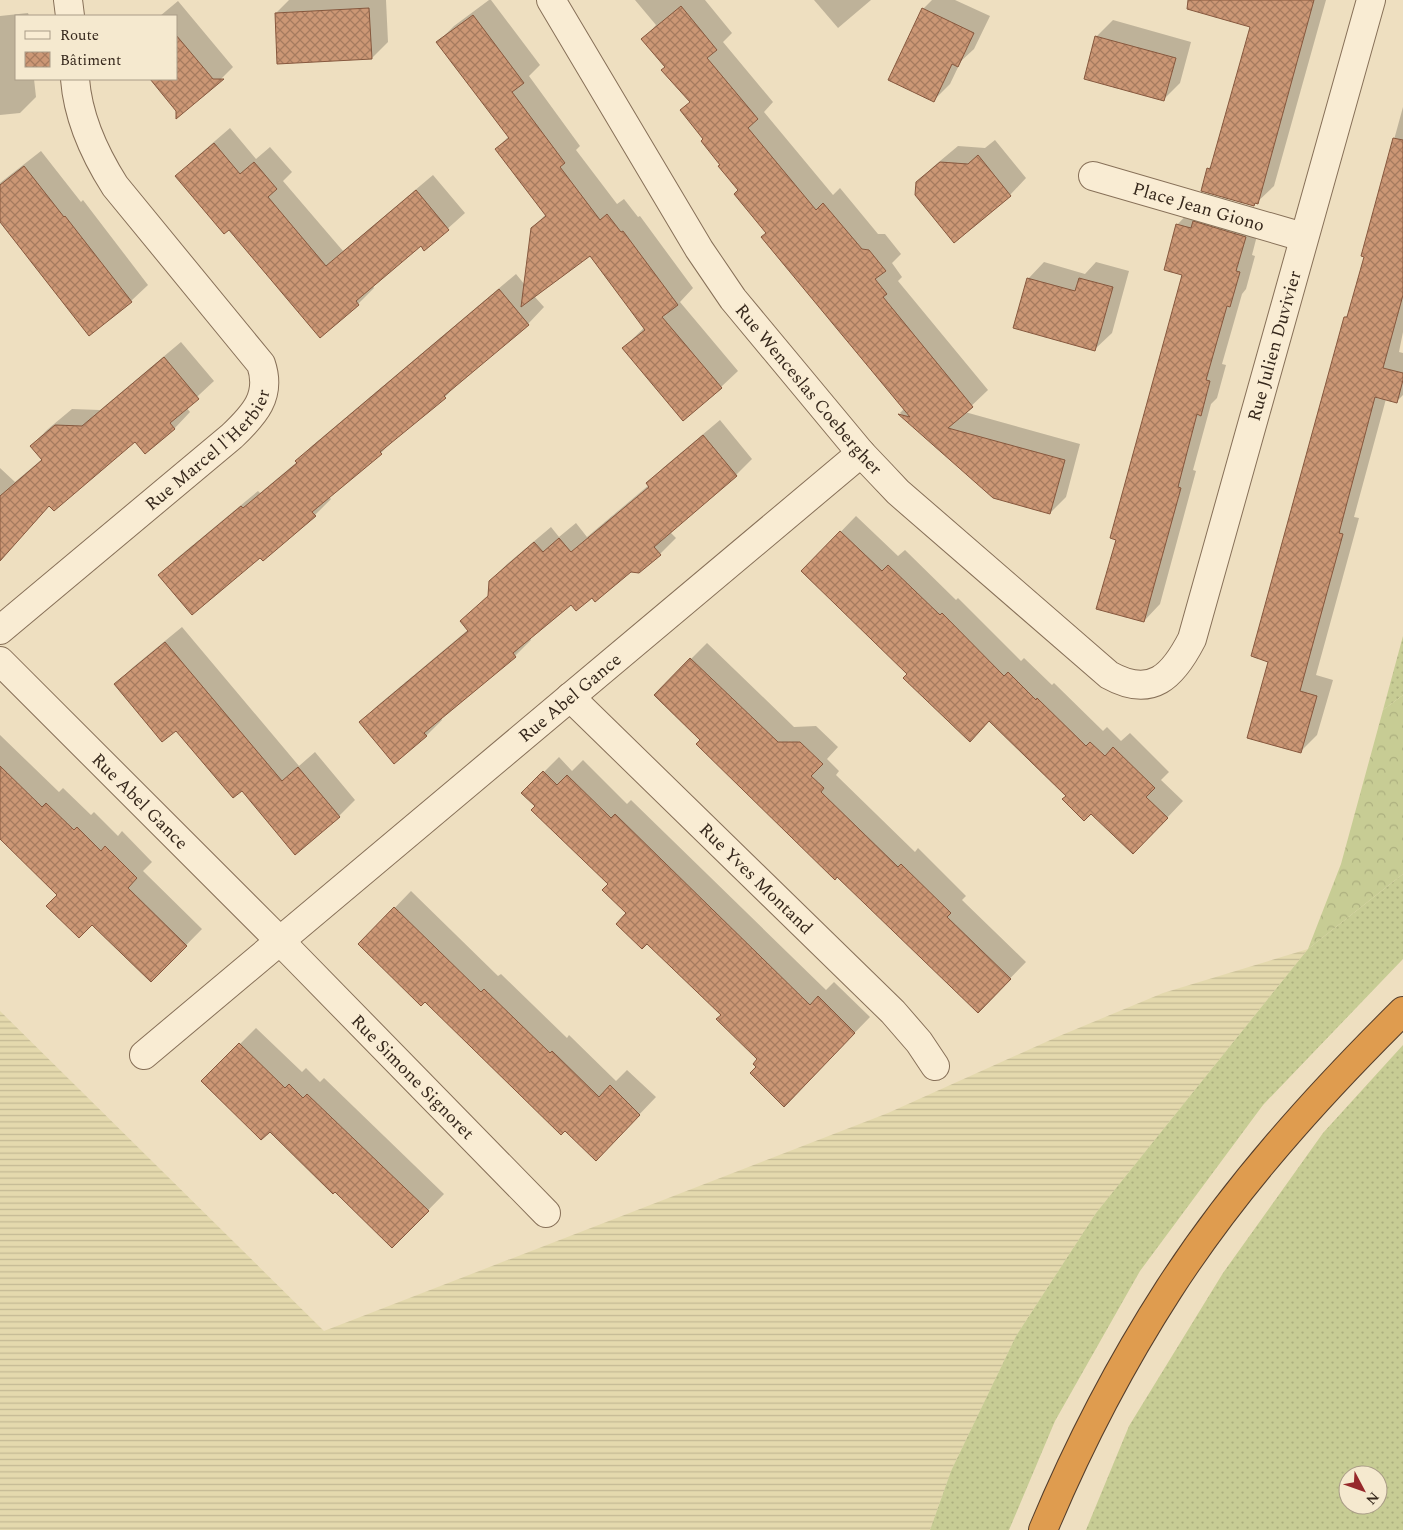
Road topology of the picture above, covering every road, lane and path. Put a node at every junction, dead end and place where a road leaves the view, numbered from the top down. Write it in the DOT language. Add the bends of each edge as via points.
graph roads {
  1 [pos="68,0"];
  2 [pos="551,0"];
  3 [pos="1371,0"];
  4 [pos="70,15"];
  5 [pos="75,80"];
  6 [pos="1093,176"];
  7 [pos="1304,237"];
  8 [pos="860,453"];
  9 [pos="0,630"];
  10 [pos="0,661"];
  11 [pos="1158,682"];
  12 [pos="570,697"];
  13 [pos="280,941"];
  14 [pos="1403,1012"];
  15 [pos="144,1055"];
  16 [pos="935,1066"];
  17 [pos="546,1213"];
  18 [pos="1044,1530"];
  1 -- 4 [label="street"];
  2 -- 8 [label="street, Rue Wenceslas Coebergher" via="721,283"];
  3 -- 7 [label="street, Rue Julien Duvivier"];
  5 -- 9 [label="street, Rue Marcel l'Herbier" via="84,126 106,172 261,364 264,392 255,413 232,436"];
  6 -- 7 [label="street, Place Jean Giono"];
  7 -- 11 [label="street, Rue Julien Duvivier" via="1192,638 1177,664"];
  8 -- 11 [label="street, Rue Wenceslas Coebergher" via="898,492 1110,675 1132,685"];
  8 -- 12 [label="street, Rue Abel Gance"];
  10 -- 13 [label="street, Rue Abel Gance"];
  12 -- 13 [label="street, Rue Abel Gance"];
  12 -- 16 [label="street, Rue Yves Montand" via="893,1012"];
  13 -- 15 [label="street, Rue Abel Gance"];
  13 -- 17 [label="street, Rue Simone Signoret"];
  14 -- 18 [label="highway" via="1345,1069 1254,1173 1169,1288 1086,1435"];
}
